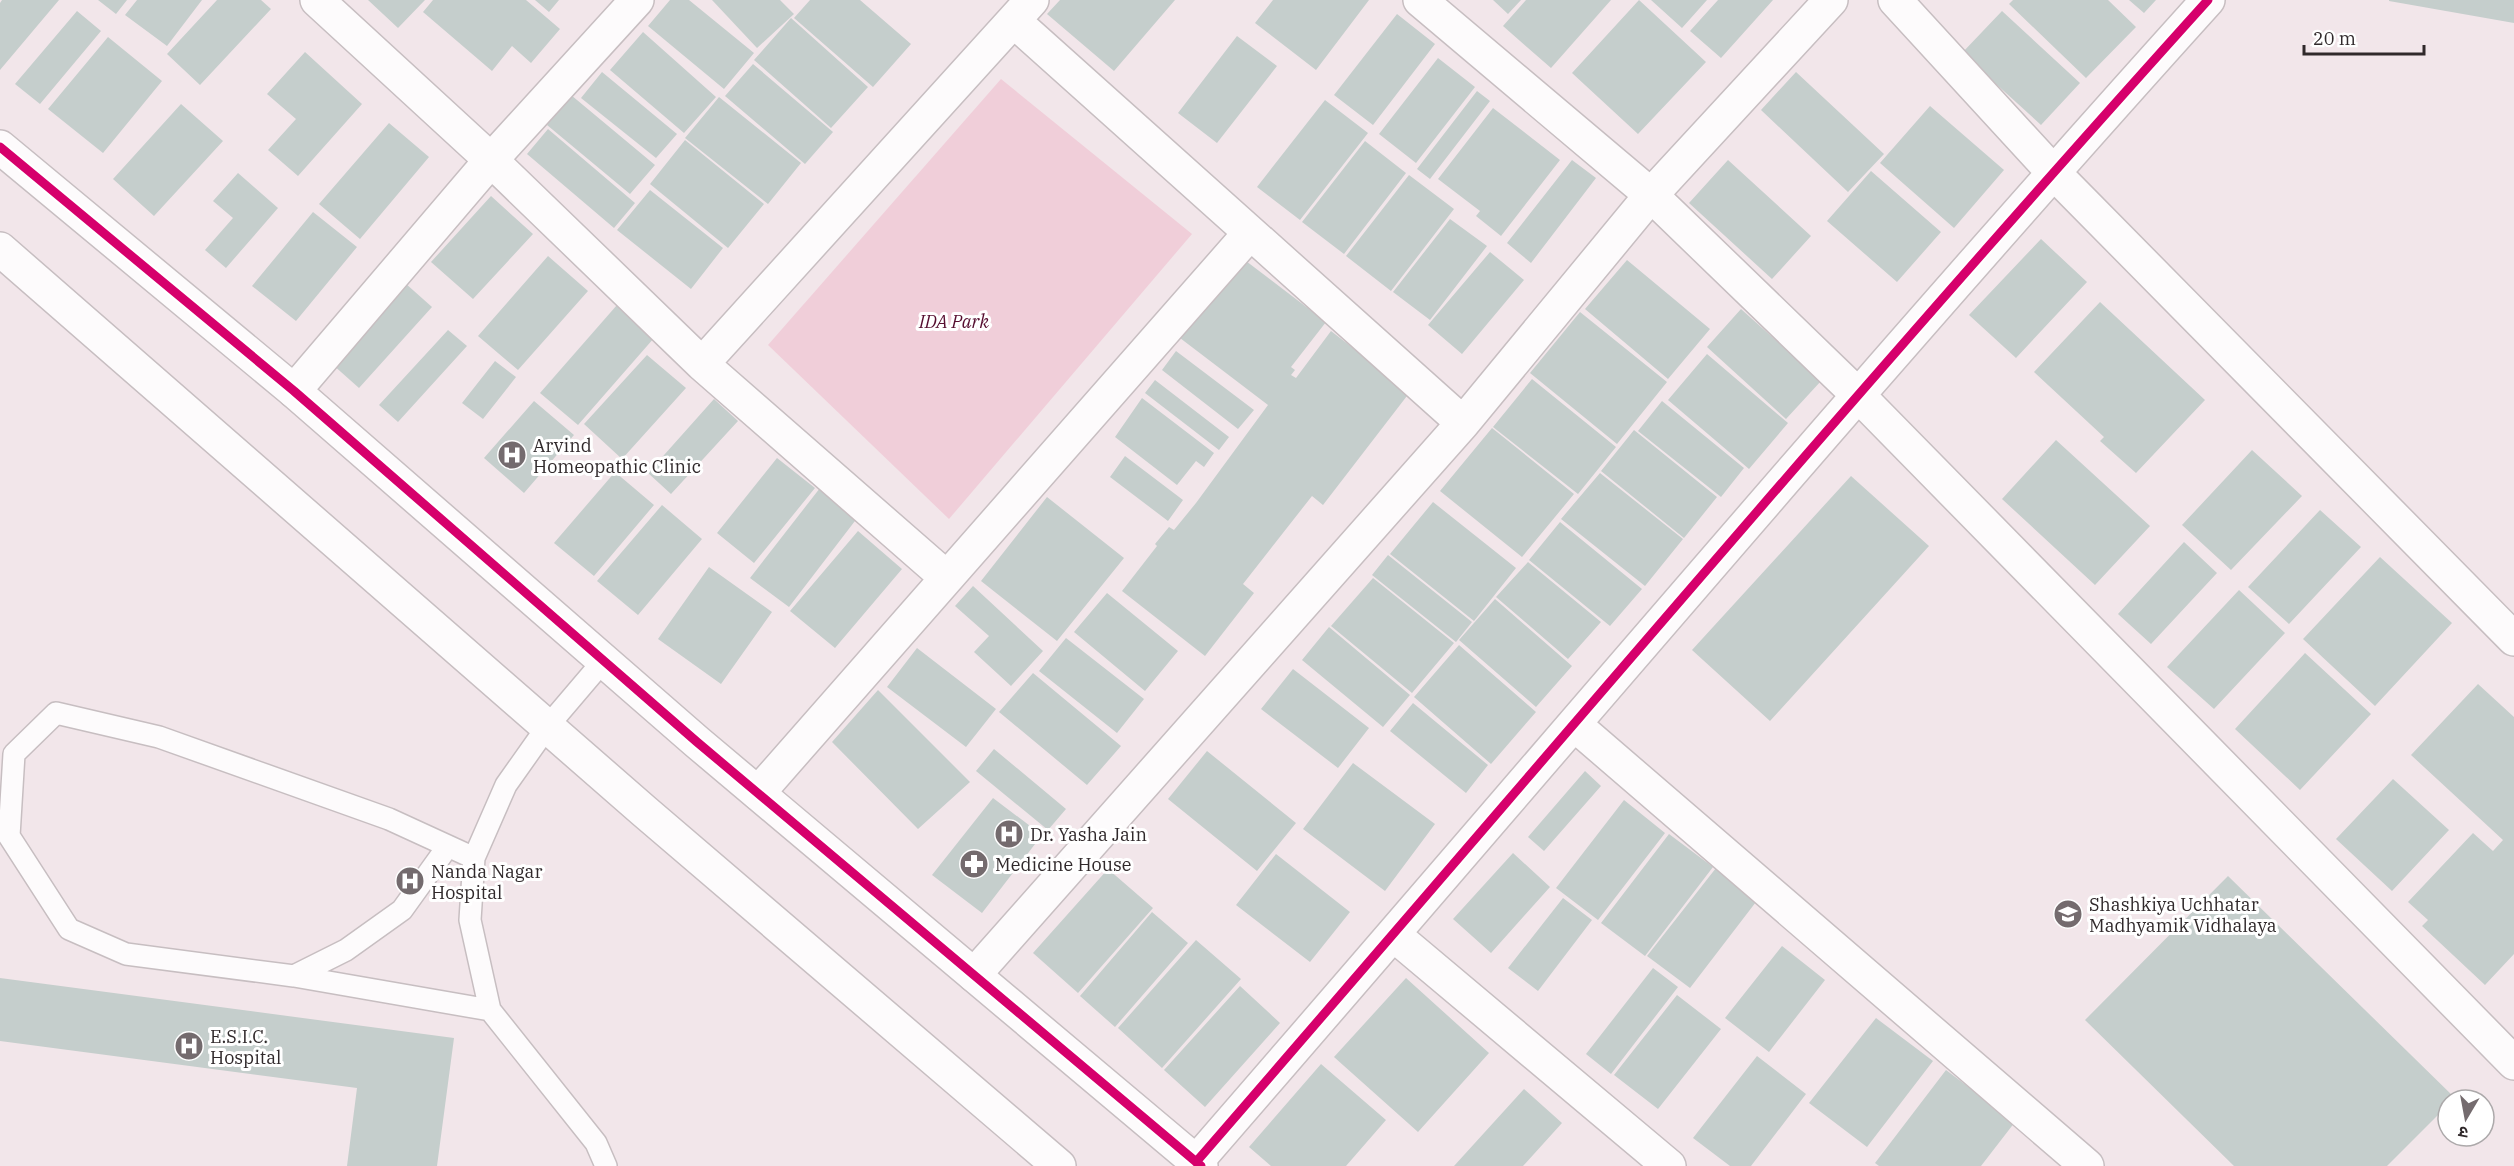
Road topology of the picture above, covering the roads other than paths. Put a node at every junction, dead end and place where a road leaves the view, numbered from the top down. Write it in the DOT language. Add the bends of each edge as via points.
graph roads {
  1 [pos="317,0"];
  2 [pos="637,0"];
  3 [pos="1420,0"];
  4 [pos="1831,0"];
  5 [pos="1895,0"];
  6 [pos="2208,0"];
  7 [pos="1023,11"];
  8 [pos="0,147"];
  9 [pos="491,160"];
  10 [pos="2053,172"];
  11 [pos="1651,195"];
  12 [pos="1250,232"];
  13 [pos="0,249"];
  14 [pos="702,364"];
  15 [pos="294,392"];
  16 [pos="1858,395"];
  17 [pos="1463,423"];
  18 [pos="946,578"];
  19 [pos="2514,639"];
  20 [pos="604,660"];
  21 [pos="1575,725"];
  22 [pos="547,727"];
  23 [pos="758,793"];
  24 [pos="448,846"];
  25 [pos="474,858"];
  26 [pos="1394,935"];
  27 [pos="974,975"];
  28 [pos="294,976"];
  29 [pos="490,1010"];
  30 [pos="2514,1063"];
  31 [pos="2071,1161"];
  32 [pos="1199,1164"];
  33 [pos="606,1166"];
  34 [pos="1059,1166"];
  35 [pos="1669,1166"];
  1 -- 9 [label="street"];
  2 -- 9 [label="street"];
  3 -- 11 [label="street"];
  4 -- 11 [label="street"];
  5 -- 10 [label="street"];
  6 -- 10 [label="street"];
  7 -- 12 [label="street"];
  7 -- 14 [label="street"];
  8 -- 15 [label="street"];
  9 -- 14 [label="street"];
  9 -- 15 [label="street"];
  10 -- 16 [label="street"];
  10 -- 19 [label="street"];
  11 -- 16 [label="street"];
  11 -- 17 [label="street"];
  12 -- 17 [label="street"];
  12 -- 18 [label="street"];
  13 -- 22 [label="street"];
  14 -- 18 [label="street"];
  15 -- 20 [label="street"];
  16 -- 21 [label="street"];
  16 -- 30 [label="street"];
  17 -- 27 [label="street"];
  18 -- 23 [label="street"];
  20 -- 22 [label="lane"];
  20 -- 23 [label="street"];
  21 -- 26 [label="street"];
  21 -- 31 [label="street"];
  22 -- 25 [label="lane" via="506,785"];
  22 -- 34 [label="street"];
  23 -- 27 [label="street"];
  24 -- 25 [label="lane"];
  24 -- 28 [label="lane" via="402,910 346,950"];
  24 -- 28 [label="lane" via="389,819 159,737 56,713 14,754 9,836 69,929 126,954"];
  25 -- 29 [label="lane" via="470,920"];
  26 -- 32 [label="street"];
  26 -- 35 [label="street"];
  27 -- 32 [label="street"];
  28 -- 29 [label="lane"];
  29 -- 33 [label="lane" via="596,1143"];
}
